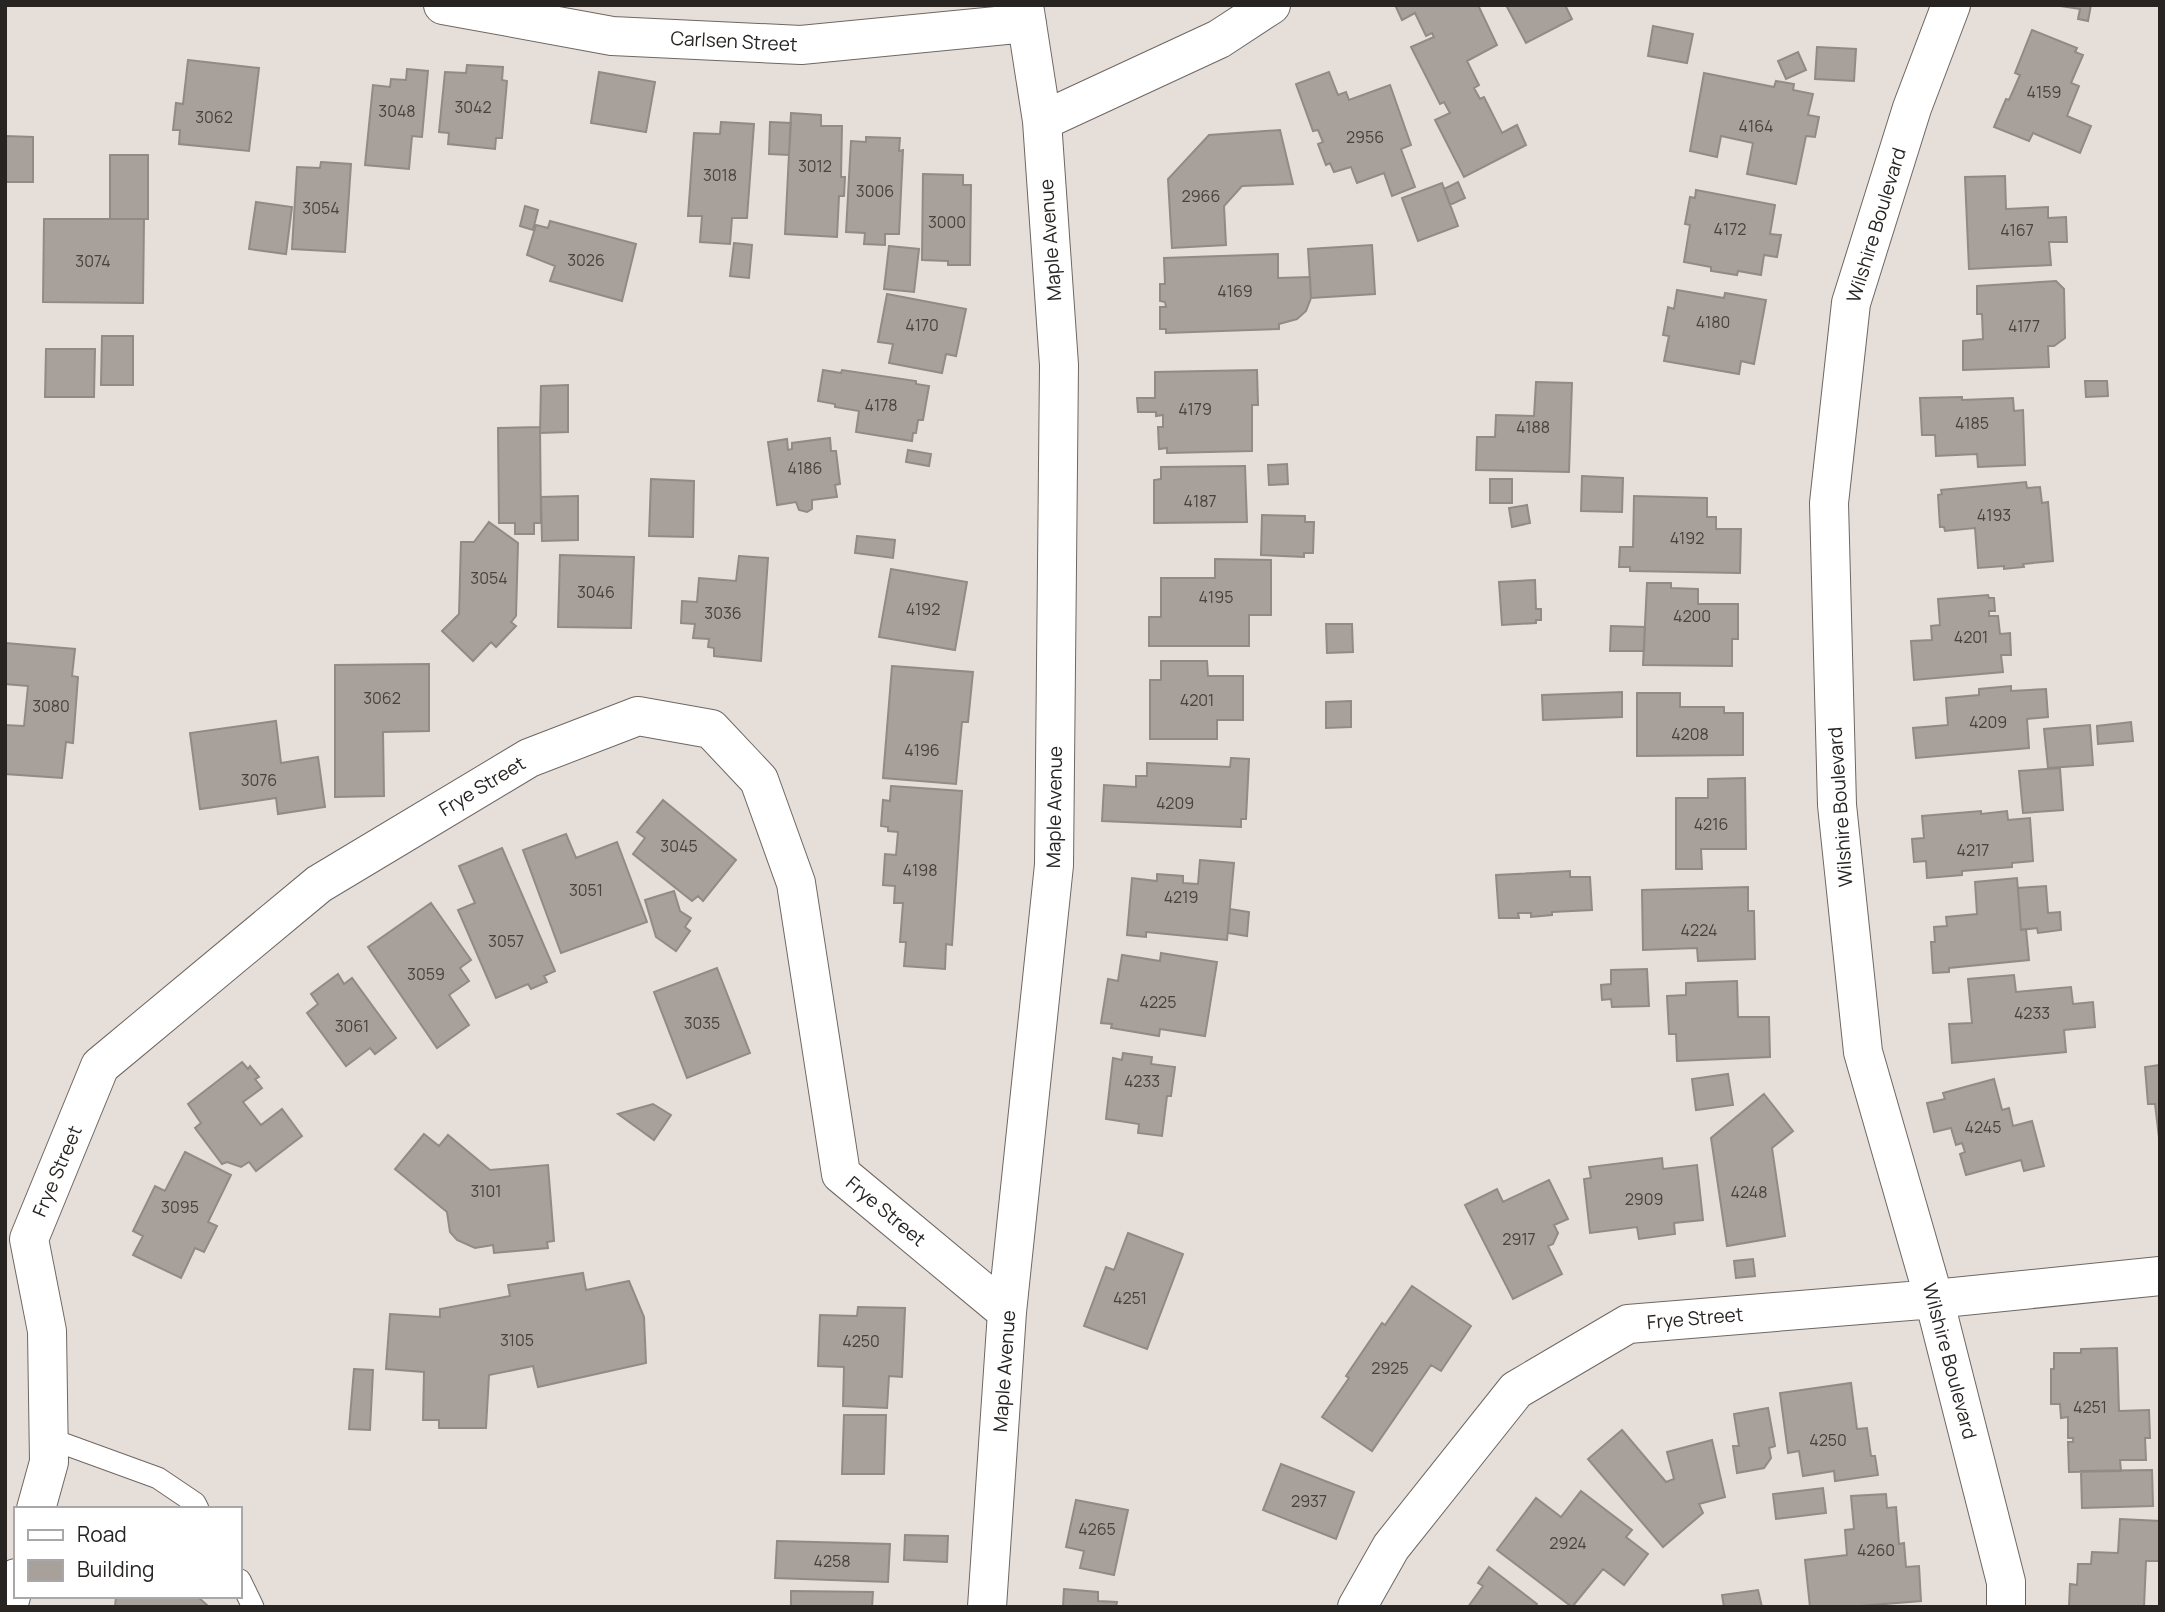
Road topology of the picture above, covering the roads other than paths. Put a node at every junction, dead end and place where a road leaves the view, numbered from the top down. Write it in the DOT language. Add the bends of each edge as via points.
graph roads {
  1 [pos="443,5"];
  2 [pos="1271,5"];
  3 [pos="1951,5"];
  4 [pos="1026,14"];
  5 [pos="1042,121"];
  6 [pos="2160,1276"];
  7 [pos="1934,1299"];
  8 [pos="1007,1312"];
  9 [pos="48,1438"];
  10 [pos="37,1507"];
  11 [pos="197,1507"];
  12 [pos="242,1584"];
  13 [pos="14,1585"];
  14 [pos="8,1607"];
  15 [pos="253,1607"];
  16 [pos="987,1607"];
  17 [pos="1357,1607"];
  18 [pos="2006,1607"];
  1 -- 4 [label="street, Carlsen Street" via="612,36 801,45"];
  2 -- 5 [label="street" via="1219,39"];
  3 -- 7 [label="street, Wilshire Boulevard" via="1912,108 1851,303 1829,503 1837,806 1863,1052"];
  4 -- 5 [label="street, Maple Avenue"];
  5 -- 8 [label="street, Maple Avenue" via="1059,365 1054,864"];
  6 -- 7 [label="street, Frye Street"];
  7 -- 17 [label="street, Frye Street" via="1628,1324 1516,1390 1391,1546"];
  7 -- 18 [label="street, Wilshire Boulevard" via="2006,1582"];
  8 -- 9 [label="street, Frye Street" via="841,1174 796,883 759,780 711,729 638,716 529,758 319,884 100,1066 29,1239 47,1331"];
  8 -- 16 [label="street, Maple Avenue"];
  9 -- 10 [label="street, Frye Street" via="49,1462"];
  9 -- 11 [label="lane" via="158,1478"];
  12 -- 15 [label="lane"];
  13 -- 14 [label="street"];
}
